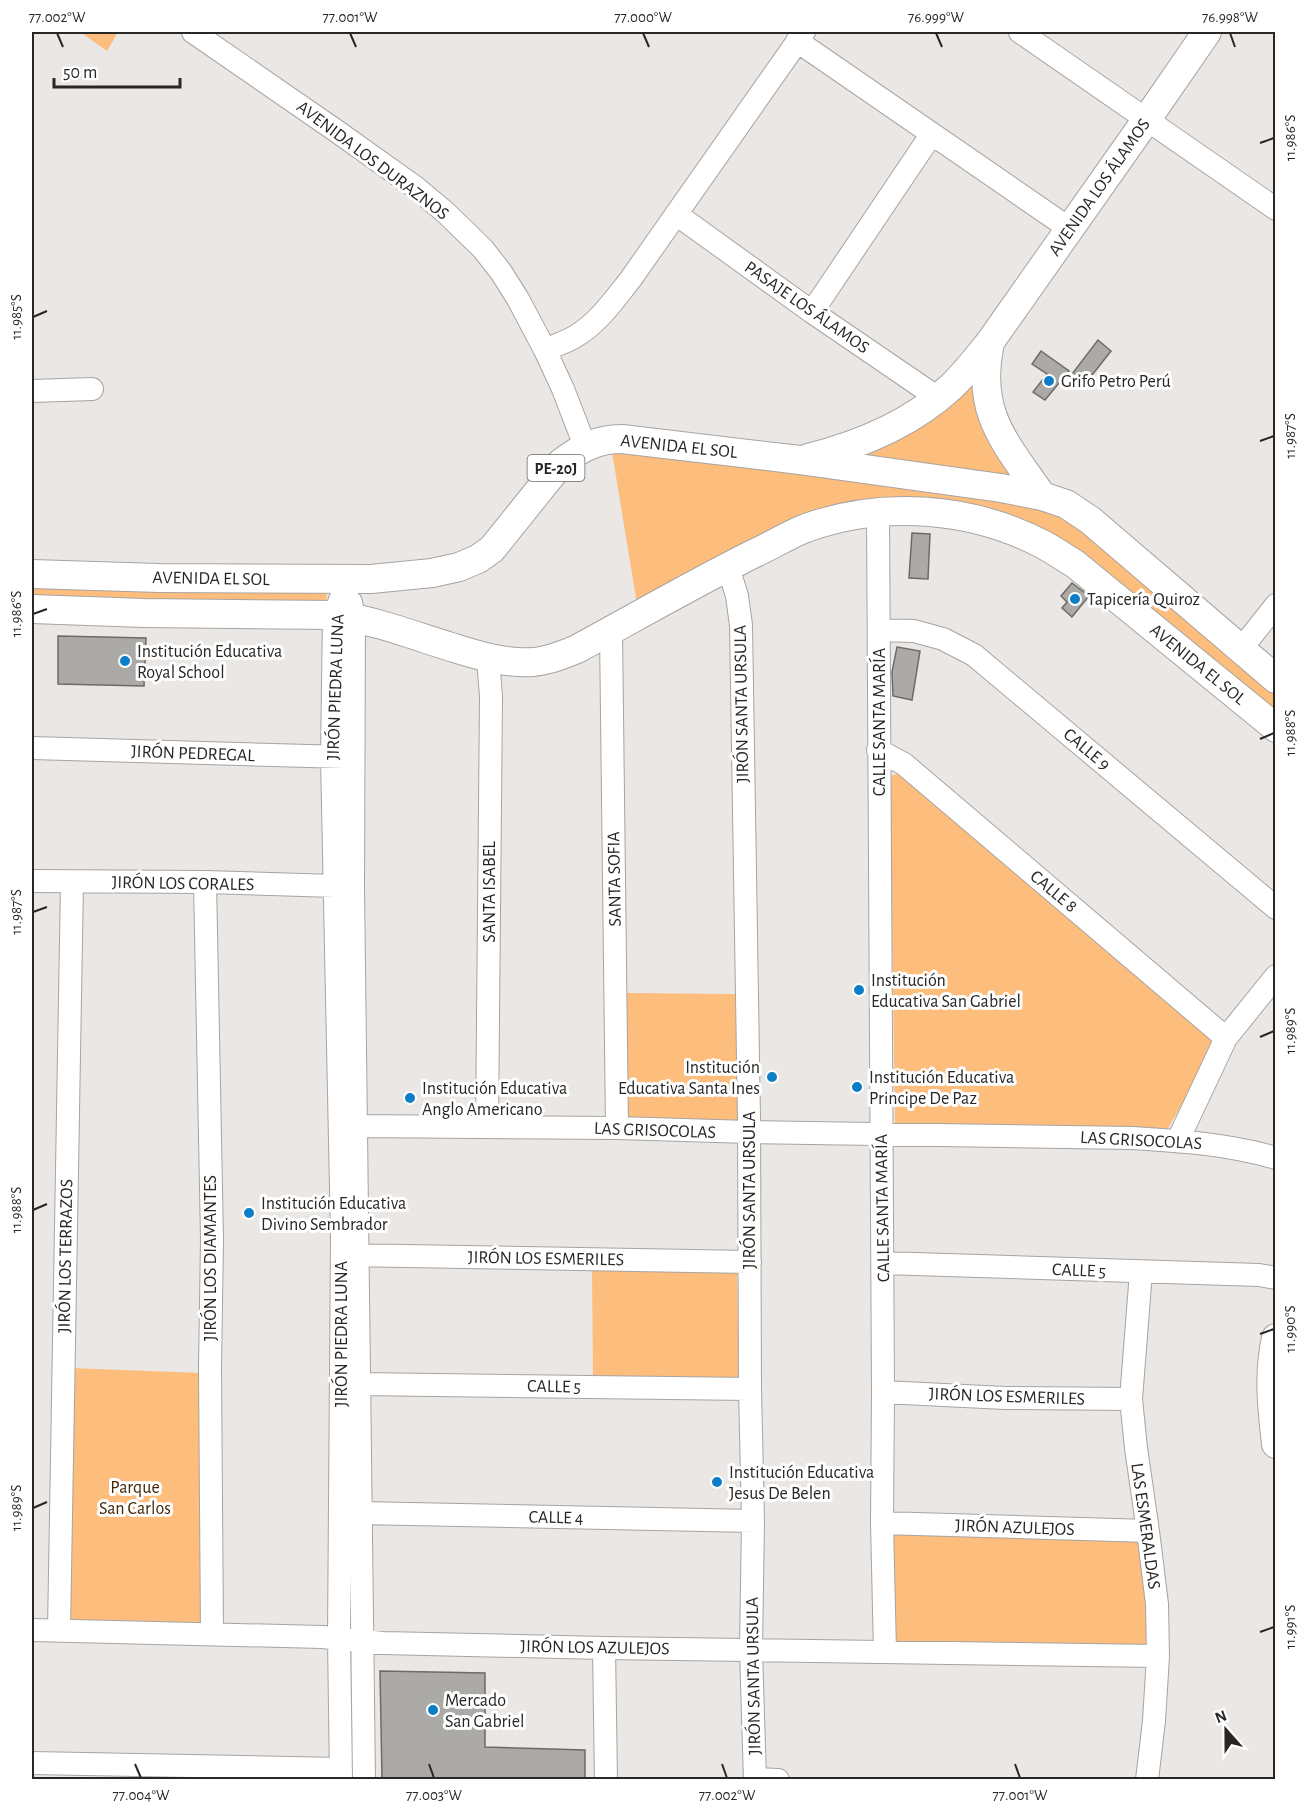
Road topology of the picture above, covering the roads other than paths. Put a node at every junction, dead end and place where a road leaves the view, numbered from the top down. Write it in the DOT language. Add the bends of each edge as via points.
graph roads {
  1 [pos="193,32"];
  2 [pos="1020,32"];
  3 [pos="1207,32"];
  4 [pos="800,36"];
  5 [pos="1147,119"];
  6 [pos="931,135"];
  7 [pos="1275,209"];
  8 [pos="676,214"];
  9 [pos="1070,229"];
  10 [pos="812,312"];
  11 [pos="990,342"];
  12 [pos="545,350"];
  13 [pos="92,389"];
  14 [pos="32,392"];
  15 [pos="938,398"];
  16 [pos="585,446"];
  17 [pos="800,460"];
  18 [pos="1042,496"];
  19 [pos="878,512"];
  20 [pos="728,567"];
  21 [pos="32,574"];
  22 [pos="348,580"];
  23 [pos="1275,604"];
  24 [pos="32,609"];
  25 [pos="344,617"];
  26 [pos="880,630"];
  27 [pos="611,631"];
  28 [pos="1241,649"];
  29 [pos="488,658"];
  30 [pos="1275,679"];
  31 [pos="1275,728"];
  32 [pos="32,748"];
  33 [pos="878,750"];
  34 [pos="343,757"];
  35 [pos="32,881"];
  36 [pos="72,882"];
  37 [pos="205,882"];
  38 [pos="335,886"];
  39 [pos="1275,908"];
  40 [pos="1275,976"];
  41 [pos="1226,1038"];
  42 [pos="357,1126"];
  43 [pos="487,1127"];
  44 [pos="617,1128"];
  45 [pos="749,1132"];
  46 [pos="881,1134"];
  47 [pos="1178,1140"];
  48 [pos="1275,1158"];
  49 [pos="350,1255"];
  50 [pos="750,1262"];
  51 [pos="882,1263"];
  52 [pos="1141,1272"];
  53 [pos="1275,1278"];
  54 [pos="1275,1338"];
  55 [pos="359,1384"];
  56 [pos="750,1389"];
  57 [pos="883,1392"];
  58 [pos="1131,1399"];
  59 [pos="1275,1444"];
  60 [pos="360,1513"];
  61 [pos="753,1521"];
  62 [pos="882,1523"];
  63 [pos="1149,1531"];
  64 [pos="32,1630"];
  65 [pos="59,1630"];
  66 [pos="212,1634"];
  67 [pos="339,1638"];
  68 [pos="362,1641"];
  69 [pos="604,1648"];
  70 [pos="751,1650"];
  71 [pos="885,1652"];
  72 [pos="1158,1656"];
  73 [pos="32,1763"];
  74 [pos="341,1774"];
  75 [pos="364,1779"];
  76 [pos="606,1779"];
  77 [pos="755,1779"];
  78 [pos="778,1779"];
  79 [pos="1147,1779"];
  1 -- 12 [label="street, AVENIDA LOS DURAZNOS" via="445,212 501,272"];
  2 -- 5 [label="street"];
  3 -- 5 [label="main road, AVENIDA LOS ÁLAMOS / PE-20J"];
  4 -- 6 [label="street"];
  4 -- 8 [label="street"];
  5 -- 7 [label="street"];
  5 -- 9 [label="main road, AVENIDA LOS ÁLAMOS / PE-20J"];
  6 -- 9 [label="street"];
  6 -- 10 [label="street"];
  8 -- 10 [label="street, PASAJE LOS ÁLAMOS"];
  8 -- 12 [label="street" via="596,321 577,336"];
  9 -- 11 [label="main road, AVENIDA LOS ÁLAMOS / PE-20J"];
  10 -- 15 [label="street, PASAJE LOS ÁLAMOS"];
  11 -- 15 [label="main road, AVENIDA LOS ÁLAMOS / PE-20J"];
  11 -- 18 [label="main road, AVENIDA LOS ÁLAMOS" via="985,382 988,402 1009,451"];
  12 -- 16 [label="street, AVENIDA LOS DURAZNOS"];
  13 -- 14 [label="street"];
  15 -- 17 [label="main road, AVENIDA LOS ÁLAMOS / PE-20J" via="885,431"];
  16 -- 17 [label="main road, AVENIDA EL SOL / PE-20J" via="622,439"];
  16 -- 22 [label="main road, AVENIDA EL SOL / PE-20J" via="561,463 492,549 478,559 432,573"];
  17 -- 18 [label="main road, AVENIDA EL SOL"];
  18 -- 28 [label="main road, AVENIDA EL SOL" via="1066,504 1090,520"];
  19 -- 20 [label="main road, AVENIDA EL SOL" via="806,529"];
  19 -- 26 [label="street, CALLE SANTA MARÍA"];
  19 -- 31 [label="main road, AVENIDA EL SOL" via="949,514 982,521 1045,545 1075,564"];
  20 -- 27 [label="main road, AVENIDA EL SOL"];
  20 -- 45 [label="street, JIRÓN SANTA URSULA" via="741,625"];
  21 -- 22 [label="main road, AVENIDA EL SOL / PE-20J"];
  22 -- 25 [label="street, JIRÓN PIEDRA LUNA"];
  23 -- 28 [label="street"];
  24 -- 25 [label="main road, AVENIDA EL SOL"];
  25 -- 29 [label="main road, AVENIDA EL SOL"];
  25 -- 34 [label="street, JIRÓN PIEDRA LUNA"];
  26 -- 33 [label="street, CALLE SANTA MARÍA"];
  26 -- 39 [label="street, CALLE 9" via="914,631 943,639 974,655"];
  27 -- 29 [label="main road, AVENIDA EL SOL" via="556,658 533,662"];
  27 -- 44 [label="street, SANTA SOFIA"];
  28 -- 30 [label="main road, AVENIDA EL SOL"];
  29 -- 43 [label="street, SANTA ISABEL" via="491,697"];
  32 -- 34 [label="street, JIRÓN PEDREGAL"];
  33 -- 41 [label="street, CALLE 8" via="904,764"];
  33 -- 46 [label="street, CALLE SANTA MARÍA"];
  34 -- 38 [label="street, JIRÓN PIEDRA LUNA"];
  34 -- 42 [label="street, JIRÓN PIEDRA LUNA" via="354,887"];
  35 -- 36 [label="street, JIRÓN LOS CORALES"];
  36 -- 37 [label="street, JIRÓN LOS CORALES"];
  36 -- 65 [label="street, JIRÓN LOS TERRAZOS"];
  37 -- 38 [label="street, JIRÓN LOS CORALES"];
  37 -- 66 [label="street, JIRÓN LOS DIAMANTES" via="212,1239"];
  38 -- 49 [label="street, JIRÓN PIEDRA LUNA"];
  40 -- 41 [label="street"];
  41 -- 47 [label="street"];
  42 -- 43 [label="street, LAS GRISOCOLAS"];
  42 -- 49 [label="street, JIRÓN PIEDRA LUNA"];
  43 -- 44 [label="street, LAS GRISOCOLAS"];
  44 -- 45 [label="street, LAS GRISOCOLAS"];
  45 -- 46 [label="street, LAS GRISOCOLAS"];
  45 -- 50 [label="street, JIRÓN SANTA URSULA"];
  46 -- 47 [label="street, LAS GRISOCOLAS"];
  46 -- 51 [label="street, CALLE SANTA MARÍA"];
  47 -- 48 [label="street, LAS GRISOCOLAS" via="1224,1145"];
  49 -- 50 [label="street, JIRÓN LOS ESMERILES"];
  49 -- 55 [label="street, JIRÓN PIEDRA LUNA"];
  49 -- 67 [label="street, JIRÓN PIEDRA LUNA"];
  50 -- 56 [label="street, JIRÓN SANTA URSULA"];
  51 -- 52 [label="street, CALLE 5"];
  51 -- 57 [label="street, CALLE SANTA MARÍA"];
  52 -- 53 [label="street, CALLE 5"];
  52 -- 58 [label="street, LAS ESMERALDAS"];
  54 -- 59 [label="main road" via="1271,1384"];
  55 -- 56 [label="street, CALLE 5"];
  55 -- 60 [label="street, JIRÓN PIEDRA LUNA"];
  56 -- 61 [label="street, JIRÓN SANTA URSULA"];
  57 -- 58 [label="street, JIRÓN LOS ESMERILES"];
  57 -- 62 [label="street, CALLE SANTA MARÍA"];
  58 -- 63 [label="street, LAS ESMERALDAS"];
  60 -- 61 [label="street, CALLE 4"];
  60 -- 68 [label="street, JIRÓN PIEDRA LUNA"];
  61 -- 70 [label="street, JIRÓN SANTA URSULA"];
  62 -- 63 [label="street, JIRÓN AZULEJOS"];
  62 -- 71 [label="street, CALLE SANTA MARÍA"];
  63 -- 72 [label="street, LAS ESMERALDAS"];
  64 -- 65 [label="street, JIRÓN LOS AZULEJOS"];
  65 -- 66 [label="street, JIRÓN LOS AZULEJOS"];
  66 -- 67 [label="street, JIRÓN LOS AZULEJOS"];
  67 -- 68 [label="street, JIRÓN LOS AZULEJOS"];
  67 -- 74 [label="street, JIRÓN PIEDRA LUNA"];
  68 -- 69 [label="street, JIRÓN LOS AZULEJOS"];
  68 -- 75 [label="street, JIRÓN PIEDRA LUNA"];
  69 -- 70 [label="street, JIRÓN LOS AZULEJOS"];
  69 -- 76 [label="street"];
  70 -- 71 [label="street, JIRÓN LOS AZULEJOS"];
  70 -- 77 [label="street, JIRÓN SANTA URSULA"];
  71 -- 72 [label="street, JIRÓN LOS AZULEJOS"];
  72 -- 79 [label="street, LAS ESMERALDAS"];
  73 -- 74 [label="street"];
  77 -- 78 [label="street"];
}
